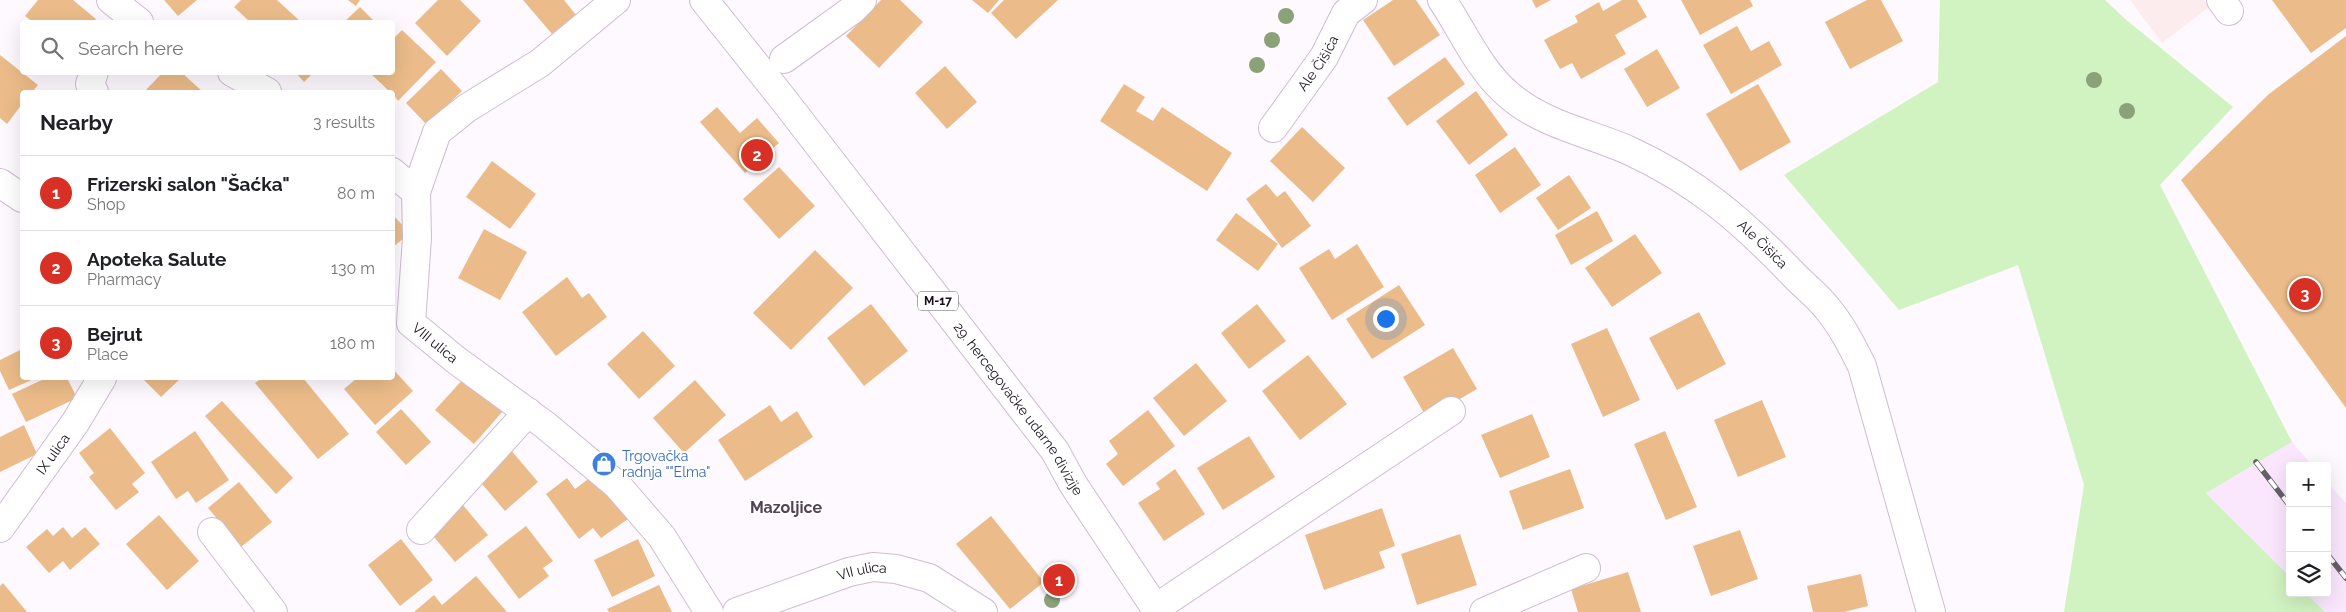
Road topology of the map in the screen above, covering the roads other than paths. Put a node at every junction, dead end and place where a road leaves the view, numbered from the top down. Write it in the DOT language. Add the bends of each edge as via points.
graph roads {
  1 [pos="111,0"];
  2 [pos="616,0"];
  3 [pos="704,0"];
  4 [pos="862,0"];
  5 [pos="1362,0"];
  6 [pos="1442,0"];
  7 [pos="136,20"];
  8 [pos="784,59"];
  9 [pos="93,75"];
  10 [pos="237,75"];
  11 [pos="93,90"];
  12 [pos="264,90"];
  13 [pos="1273,128"];
  14 [pos="395,174"];
  15 [pos="0,184"];
  16 [pos="416,192"];
  17 [pos="20,197"];
  18 [pos="402,317"];
  19 [pos="101,380"];
  20 [pos="1451,411"];
  21 [pos="528,412"];
  22 [pos="0,528"];
  23 [pos="421,530"];
  24 [pos="212,532"];
  25 [pos="1586,568"];
  26 [pos="1157,610"];
  27 [pos="273,612"];
  28 [pos="709,612"];
  29 [pos="737,612"];
  30 [pos="983,612"];
  31 [pos="1484,612"];
  32 [pos="1931,612"];
  1 -- 7 [label="street"];
  2 -- 16 [label="street, VIII ulica" via="540,62 467,108 437,132"];
  3 -- 26 [label="street, 29. hercegovačke udarne divizije / M-17" via="1055,452"];
  4 -- 8 [label="street"];
  5 -- 13 [label="street, Ale Čišića" via="1346,13 1324,56"];
  6 -- 32 [label="street, Ale Čišića" via="1488,72 1509,96 1547,120 1629,150 1679,176 1720,203 1827,308 1850,341 1862,366"];
  9 -- 11 [label="street" via="90,84"];
  10 -- 12 [label="street"];
  14 -- 16 [label="street"];
  15 -- 17 [label="street"];
  16 -- 18 [label="street, VIII ulica" via="417,238"];
  18 -- 21 [label="street, VIII ulica"];
  19 -- 22 [label="street, IX ulica" via="75,423"];
  20 -- 26 [label="street"];
  21 -- 23 [label="street"];
  21 -- 28 [label="street, VIII ulica" via="595,464 642,510"];
  24 -- 27 [label="street"];
  25 -- 31 [label="street"];
  29 -- 30 [label="street, VII ulica" via="849,572 873,567 930,578"];
}
